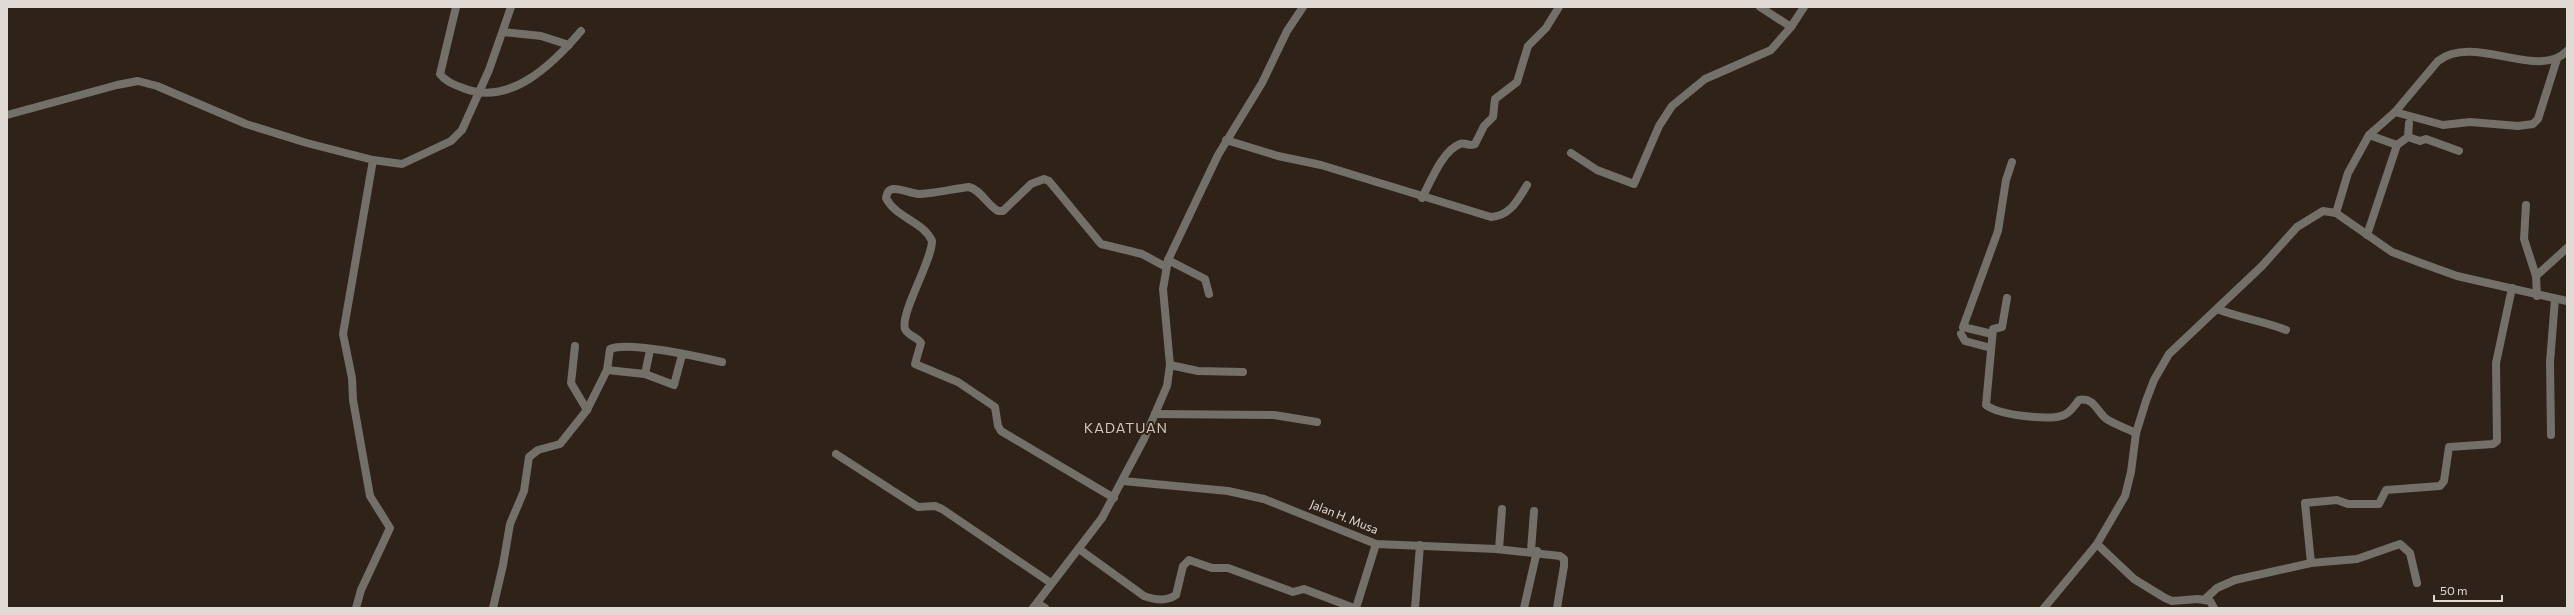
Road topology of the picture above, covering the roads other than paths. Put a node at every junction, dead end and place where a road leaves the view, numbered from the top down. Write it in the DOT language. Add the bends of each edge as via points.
graph roads {
  1 [pos="456,7"];
  2 [pos="510,7"];
  3 [pos="1303,7"];
  4 [pos="1559,7"];
  5 [pos="1760,7"];
  6 [pos="1804,7"];
  7 [pos="1791,27"];
  8 [pos="581,30"];
  9 [pos="503,32"];
  10 [pos="569,45"];
  11 [pos="2564,55"];
  12 [pos="478,94"];
  13 [pos="2395,112"];
  14 [pos="7,115"];
  15 [pos="2409,123"];
  16 [pos="2369,135"];
  17 [pos="2408,137"];
  18 [pos="1226,140"];
  19 [pos="2397,145"];
  20 [pos="2459,151"];
  21 [pos="1571,153"];
  22 [pos="373,160"];
  23 [pos="2012,162"];
  24 [pos="1527,185"];
  25 [pos="1422,198"];
  26 [pos="2526,205"];
  27 [pos="2336,213"];
  28 [pos="2367,235"];
  29 [pos="2567,248"];
  30 [pos="1167,263"];
  31 [pos="2536,276"];
  32 [pos="2512,288"];
  33 [pos="1208,294"];
  34 [pos="2537,296"];
  35 [pos="2007,298"];
  36 [pos="2555,299"];
  37 [pos="2567,301"];
  38 [pos="2217,309"];
  39 [pos="2286,330"];
  40 [pos="1961,334"];
  41 [pos="1992,334"];
  42 [pos="575,346"];
  43 [pos="1991,348"];
  44 [pos="650,350"];
  45 [pos="682,354"];
  46 [pos="722,362"];
  47 [pos="1170,365"];
  48 [pos="607,370"];
  49 [pos="1243,372"];
  50 [pos="645,374"];
  51 [pos="587,410"];
  52 [pos="1155,414"];
  53 [pos="1317,422"];
  54 [pos="2136,433"];
  55 [pos="2550,435"];
  56 [pos="836,454"];
  57 [pos="1122,481"];
  58 [pos="1114,498"];
  59 [pos="1502,509"];
  60 [pos="1534,511"];
  61 [pos="1376,544"];
  62 [pos="2097,544"];
  63 [pos="1420,545"];
  64 [pos="1079,549"];
  65 [pos="1499,549"];
  66 [pos="1534,551"];
  67 [pos="2311,563"];
  68 [pos="2417,582"];
  69 [pos="1051,583"];
  70 [pos="2204,599"];
  71 [pos="1035,605"];
  72 [pos="356,608"];
  73 [pos="493,608"];
  74 [pos="1045,608"];
  75 [pos="1355,608"];
  76 [pos="1415,608"];
  77 [pos="1524,608"];
  78 [pos="1557,608"];
  79 [pos="2044,608"];
  80 [pos="2214,608"];
  1 -- 12 [label="street" via="440,74 449,82"];
  2 -- 9 [label="street"];
  3 -- 18 [label="street" via="1287,31 1258,89"];
  4 -- 25 [label="street" via="1546,28 1528,46 1520,77 1496,99 1493,117 1484,126 1475,144 1461,143 1454,147"];
  5 -- 7 [label="street"];
  6 -- 7 [label="street"];
  7 -- 21 [label="street" via="1770,51 1705,79 1672,106 1659,126 1634,184 1597,170"];
  8 -- 10 [label="street"];
  9 -- 10 [label="street" via="541,36"];
  9 -- 12 [label="street"];
  10 -- 12 [label="street" via="546,68 524,82 512,88"];
  11 -- 13 [label="street" via="2532,60 2486,53 2465,52 2445,55"];
  11 -- 13 [label="street" via="2538,119 2533,124 2443,124"];
  12 -- 22 [label="street" via="468,121 451,141 402,164"];
  13 -- 16 [label="street"];
  14 -- 22 [label="street" via="117,84 138,81 157,86 246,124 337,152"];
  15 -- 17 [label="street"];
  16 -- 19 [label="street"];
  16 -- 27 [label="street" via="2348,173"];
  17 -- 19 [label="street"];
  17 -- 20 [label="street"];
  18 -- 25 [label="street" via="1278,156 1321,165"];
  18 -- 30 [label="street"];
  19 -- 28 [label="street"];
  22 -- 72 [label="street" via="343,334 370,496 390,528 361,590"];
  23 -- 41 [label="street" via="2006,180 1998,231 1964,327"];
  24 -- 25 [label="street" via="1509,212 1498,217"];
  26 -- 31 [label="street" via="2524,239"];
  27 -- 28 [label="street"];
  27 -- 38 [label="street" via="2323,211 2297,226 2262,266"];
  28 -- 32 [label="street" via="2392,252 2456,276"];
  29 -- 31 [label="street"];
  30 -- 33 [label="street" via="1205,279"];
  30 -- 47 [label="street" via="1163,289"];
  30 -- 58 [label="street" via="1102,244 1049,181 1044,179 1031,184 1003,211 998,212 987,204 974,188 969,187 935,193 910,193 890,189 887,193 886,198 895,209 926,230 932,241 905,326 906,331 921,343 915,364 961,384 995,408 1001,431"];
  31 -- 34 [label="street"];
  32 -- 34 [label="street"];
  32 -- 67 [label="street" via="2496,363 2497,441 2493,444 2449,447 2444,481 2440,486 2386,490 2379,504 2348,504 2337,500 2305,504"];
  34 -- 36 [label="street"];
  35 -- 41 [label="street" via="2002,327 1994,328"];
  36 -- 37 [label="street"];
  36 -- 55 [label="street" via="2550,362"];
  38 -- 39 [label="street" via="2236,317 2267,322"];
  38 -- 54 [label="street" via="2169,354 2154,380"];
  40 -- 43 [label="street" via="1962,340"];
  41 -- 43 [label="street"];
  42 -- 51 [label="street" via="571,383"];
  43 -- 54 [label="street" via="1985,403 1988,407 2021,415 2059,417 2083,399 2096,405 2105,418"];
  44 -- 45 [label="street"];
  44 -- 48 [label="street" via="612,348 609,352"];
  44 -- 50 [label="street"];
  45 -- 46 [label="street"];
  45 -- 50 [label="street" via="675,384"];
  47 -- 49 [label="street" via="1198,371"];
  47 -- 52 [label="street" via="1167,386"];
  48 -- 50 [label="street"];
  48 -- 51 [label="street"];
  51 -- 73 [label="street" via="560,444 538,450 529,457 524,491 510,524"];
  52 -- 53 [label="street" via="1274,415"];
  52 -- 57 [label="street"];
  54 -- 62 [label="street" via="2125,496"];
  56 -- 69 [label="street" via="918,507 935,506 942,509"];
  57 -- 58 [label="street"];
  57 -- 61 [label="street, Jalan H. Musa" via="1228,491 1264,499"];
  58 -- 64 [label="street"];
  59 -- 65 [label="street"];
  60 -- 66 [label="street"];
  61 -- 63 [label="street, Jalan H. Musa"];
  61 -- 75 [label="street"];
  62 -- 70 [label="street" via="2134,579 2165,598 2172,601"];
  62 -- 79 [label="street"];
  63 -- 65 [label="street, Jalan H. Musa"];
  63 -- 76 [label="street"];
  64 -- 69 [label="street"];
  64 -- 75 [label="street" via="1144,596 1153,599 1164,600 1176,595 1183,566 1189,560 1212,568 1228,568 1293,592 1304,589"];
  65 -- 66 [label="street, Jalan H. Musa"];
  66 -- 77 [label="street"];
  66 -- 78 [label="street, Jalan H. Musa" via="1564,559"];
  67 -- 68 [label="street" via="2357,559 2400,544 2410,553"];
  67 -- 70 [label="street" via="2235,580 2217,588"];
  69 -- 71 [label="street"];
  70 -- 80 [label="street" via="2210,601"];
  71 -- 74 [label="street"];
}
